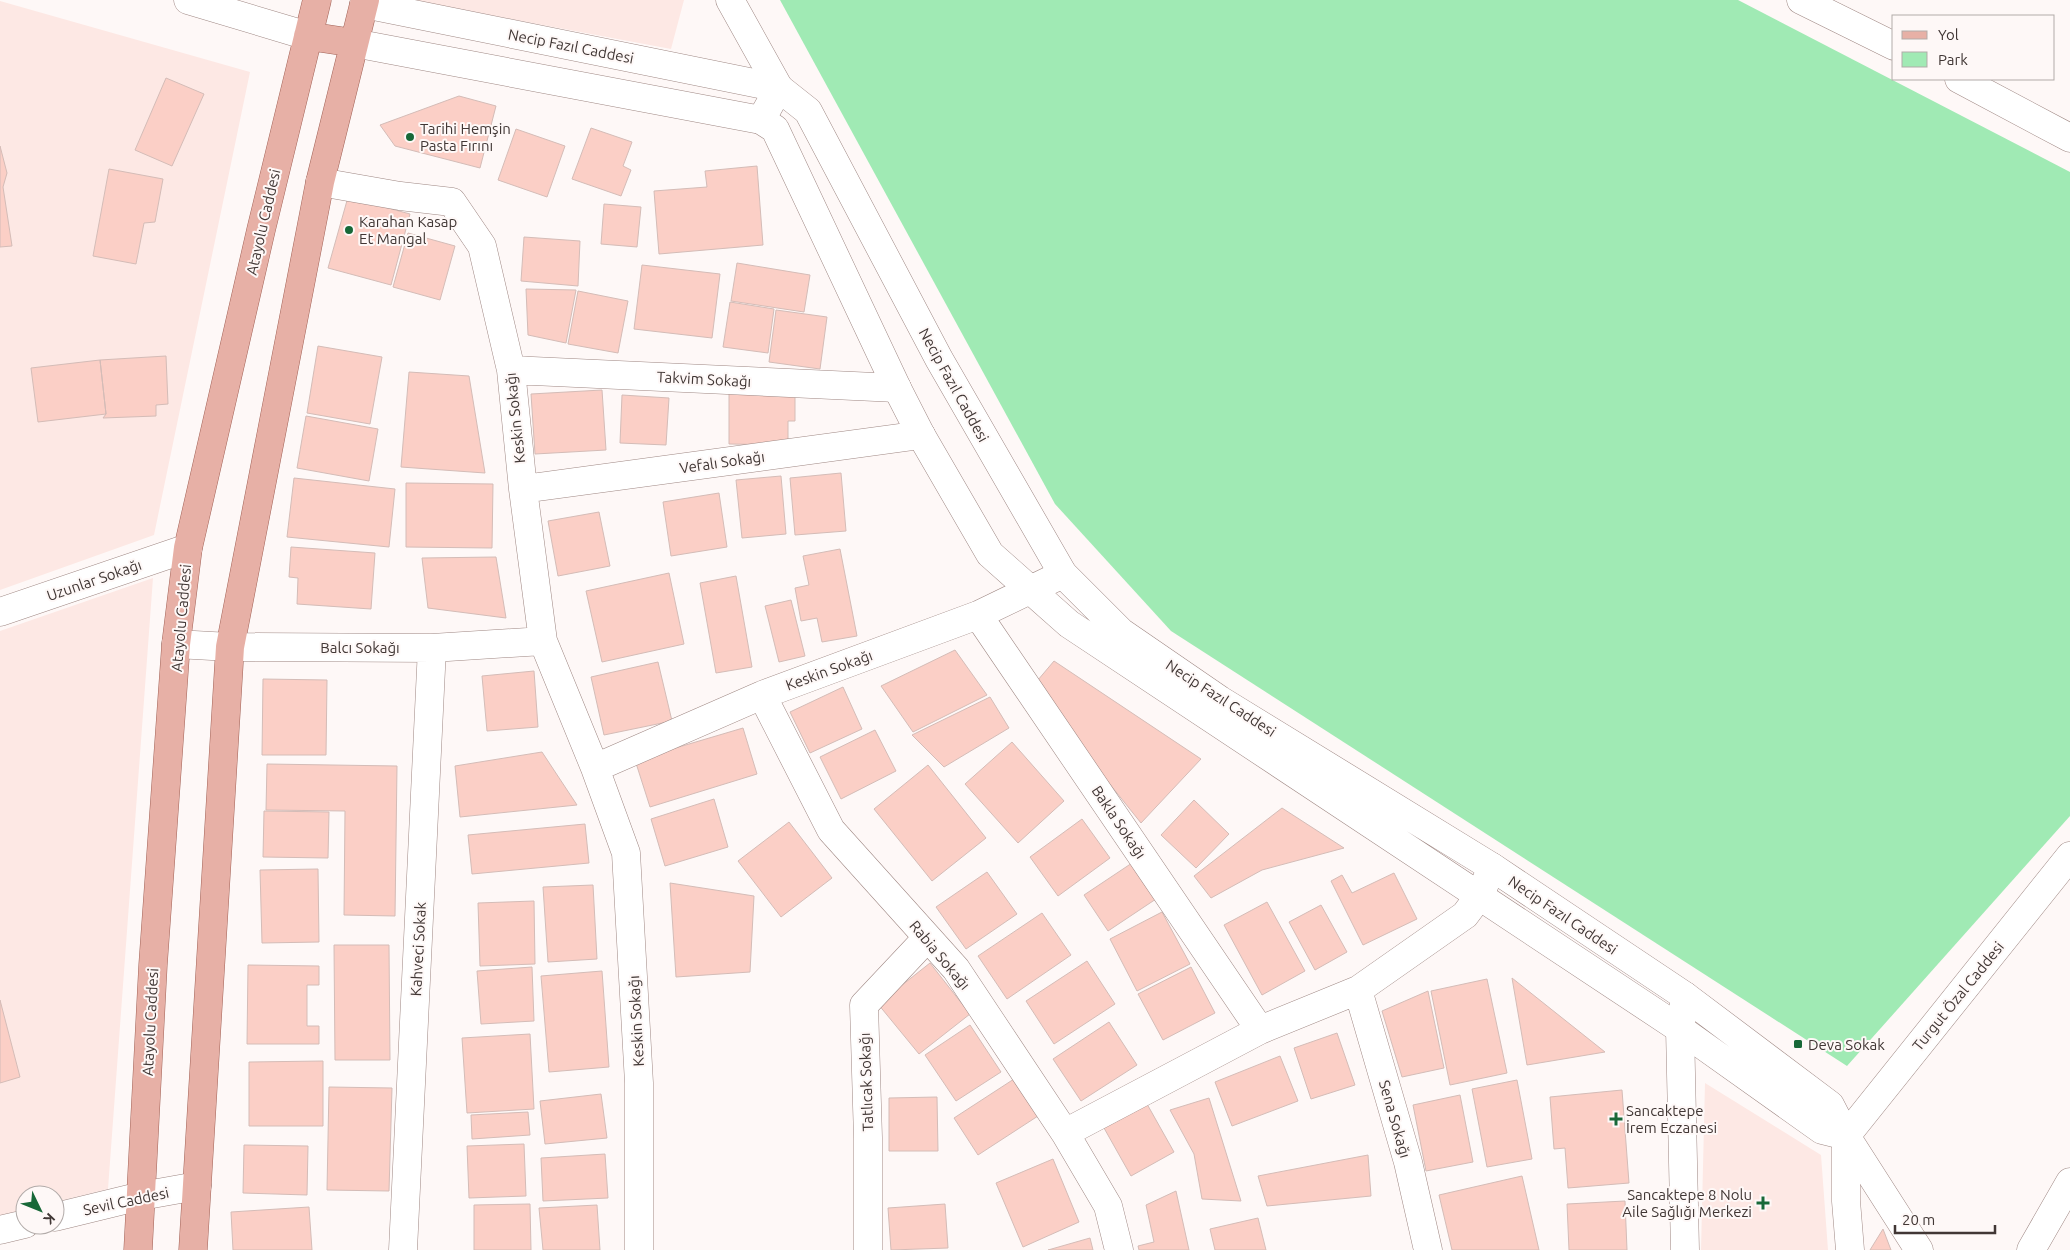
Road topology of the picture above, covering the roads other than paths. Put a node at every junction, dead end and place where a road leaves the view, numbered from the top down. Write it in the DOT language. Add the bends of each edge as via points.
graph roads {
  1 [pos="188,0"];
  2 [pos="317,0"];
  3 [pos="730,0"];
  4 [pos="1801,0"];
  5 [pos="360,1"];
  6 [pos="308,36"];
  7 [pos="354,43"];
  8 [pos="1892,45"];
  9 [pos="1961,80"];
  10 [pos="779,88"];
  11 [pos="761,120"];
  12 [pos="2070,138"];
  13 [pos="320,182"];
  14 [pos="510,370"];
  15 [pos="897,388"];
  16 [pos="921,435"];
  17 [pos="523,489"];
  18 [pos="188,548"];
  19 [pos="1063,574"];
  20 [pos="1031,591"];
  21 [pos="0,612"];
  22 [pos="978,614"];
  23 [pos="543,641"];
  24 [pos="176,644"];
  25 [pos="230,647"];
  26 [pos="432,648"];
  27 [pos="762,694"];
  28 [pos="595,768"];
  29 [pos="2070,856"];
  30 [pos="1492,867"];
  31 [pos="1480,895"];
  32 [pos="926,938"];
  33 [pos="1358,990"];
  34 [pos="1685,996"];
  35 [pos="1680,1029"];
  36 [pos="1260,1030"];
  37 [pos="1065,1133"];
  38 [pos="1846,1136"];
  39 [pos="2070,1182"];
  40 [pos="197,1186"];
  41 [pos="140,1196"];
  42 [pos="65,1215"];
  43 [pos="15,1226"];
  44 [pos="0,1230"];
  45 [pos="138,1250"];
  46 [pos="193,1250"];
  47 [pos="404,1250"];
  48 [pos="639,1250"];
  49 [pos="868,1250"];
  50 [pos="1119,1250"];
  51 [pos="1428,1250"];
  52 [pos="1686,1250"];
  53 [pos="1850,1250"];
  54 [pos="1919,1250"];
  55 [pos="2031,1250"];
  1 -- 6 [label="street"];
  2 -- 6 [label="main road, Atayolu Caddesi"];
  3 -- 10 [label="street, Necip Fazıl Caddesi"];
  4 -- 8 [label="street"];
  5 -- 7 [label="main road"];
  5 -- 10 [label="street, Necip Fazıl Caddesi"];
  6 -- 7 [label="main road"];
  6 -- 18 [label="main road, Atayolu Caddesi"];
  7 -- 11 [label="street"];
  7 -- 13 [label="main road"];
  9 -- 12 [label="street"];
  10 -- 11 [label="street"];
  10 -- 19 [label="street, Necip Fazıl Caddesi" via="808,111 939,359"];
  11 -- 15 [label="street, Necip Fazıl Caddesi" via="775,129"];
  13 -- 14 [label="street, Keskin Sokağı" via="452,202 482,246"];
  13 -- 25 [label="main road"];
  14 -- 15 [label="street, Takvim Sokağı"];
  14 -- 17 [label="street, Keskin Sokağı"];
  15 -- 16 [label="street, Necip Fazıl Caddesi"];
  16 -- 17 [label="street, Vefalı Sokağı"];
  16 -- 20 [label="street, Necip Fazıl Caddesi" via="990,554"];
  17 -- 23 [label="street, Keskin Sokağı"];
  18 -- 21 [label="street, Uzunlar Sokağı"];
  18 -- 24 [label="main road, Atayolu Caddesi"];
  19 -- 20 [label="street, Keskin Sokağı"];
  19 -- 30 [label="street, Necip Fazıl Caddesi" via="1121,632 1220,700"];
  20 -- 22 [label="street, Keskin Sokağı"];
  20 -- 31 [label="street, Necip Fazıl Caddesi" via="1069,624"];
  22 -- 27 [label="street, Keskin Sokağı"];
  22 -- 36 [label="street, Bakla Sokağı"];
  23 -- 26 [label="street, Balcı Sokağı"];
  23 -- 28 [label="street, Keskin Sokağı"];
  24 -- 25 [label="street, Balcı Sokağı"];
  24 -- 41 [label="main road, Atayolu Caddesi"];
  25 -- 26 [label="street, Balcı Sokağı"];
  25 -- 40 [label="main road"];
  26 -- 47 [label="street, Kahveci Sokak"];
  27 -- 28 [label="street, Keskin Sokağı"];
  27 -- 32 [label="street, Rabia Sokağı" via="831,830"];
  28 -- 48 [label="street, Keskin Sokağı" via="626,853 639,1083"];
  29 -- 38 [label="street, Turgut Özal Caddesi"];
  30 -- 31 [label="street"];
  30 -- 34 [label="street, Necip Fazıl Caddesi"];
  31 -- 33 [label="street" via="1465,915"];
  31 -- 35 [label="street, Necip Fazıl Caddesi"];
  32 -- 37 [label="street, Rabia Sokağı" via="956,969"];
  32 -- 49 [label="street, Tatlıcak Sokağı" via="864,1005"];
  33 -- 36 [label="street"];
  33 -- 51 [label="street, Sena Sokağı" via="1408,1162"];
  34 -- 35 [label="street"];
  34 -- 38 [label="street, Necip Fazıl Caddesi" via="1830,1105"];
  35 -- 38 [label="street, Necip Fazıl Caddesi" via="1822,1130"];
  35 -- 52 [label="street"];
  36 -- 37 [label="street"];
  37 -- 50 [label="street, Rabia Sokağı" via="1108,1206"];
  38 -- 53 [label="street"];
  38 -- 54 [label="street, Necip Fazıl Caddesi"];
  39 -- 55 [label="street"];
  40 -- 41 [label="street, Sevil Caddesi"];
  40 -- 46 [label="main road"];
  41 -- 42 [label="street, Sevil Caddesi"];
  41 -- 45 [label="main road, Atayolu Caddesi"];
  43 -- 44 [label="street"];
}
